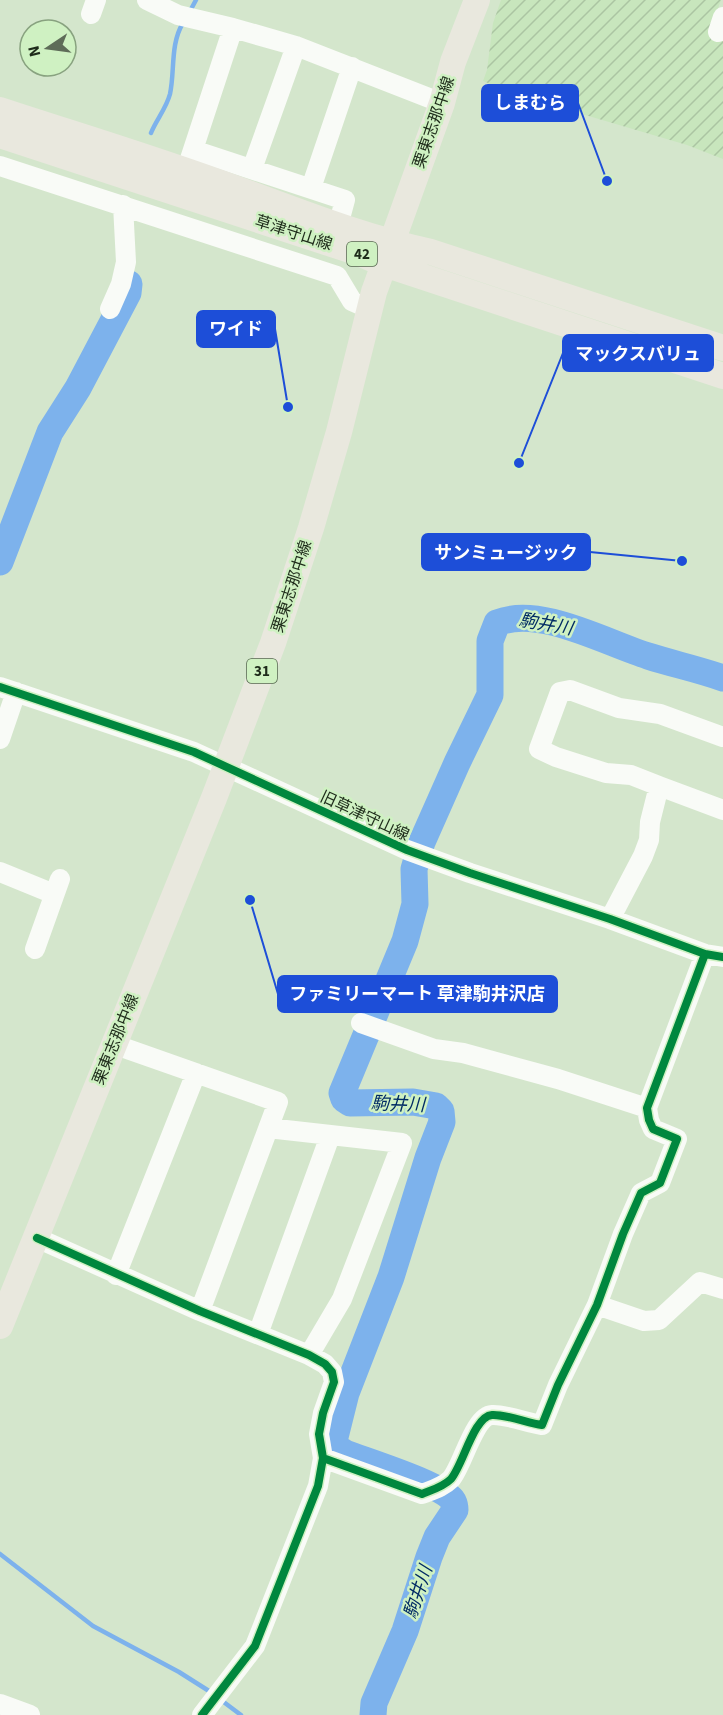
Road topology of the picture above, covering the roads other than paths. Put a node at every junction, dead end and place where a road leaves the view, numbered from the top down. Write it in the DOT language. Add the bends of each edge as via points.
graph roads {
  1 [pos="147,0"];
  2 [pos="477,0"];
  3 [pos="233,28"];
  4 [pos="296,46"];
  5 [pos="352,67"];
  6 [pos="442,103"];
  7 [pos="0,110"];
  8 [pos="0,135"];
  9 [pos="190,160"];
  10 [pos="0,166"];
  11 [pos="252,169"];
  12 [pos="310,188"];
  13 [pos="123,206"];
  14 [pos="338,226"];
  15 [pos="387,254"];
  16 [pos="111,309"];
  17 [pos="370,309"];
  18 [pos="723,348"];
  19 [pos="723,376"];
  20 [pos="8,690"];
  21 [pos="723,737"];
  22 [pos="0,739"];
  23 [pos="227,765"];
  24 [pos="659,786"];
  25 [pos="723,810"];
  26 [pos="0,872"];
  27 [pos="610,919"];
  28 [pos="35,949"];
  29 [pos="714,955"];
  30 [pos="360,1023"];
  31 [pos="113,1044"];
  32 [pos="196,1073"];
  33 [pos="647,1108"];
  34 [pos="268,1128"];
  35 [pos="330,1136"];
  36 [pos="37,1238"];
  37 [pos="116,1275"];
  38 [pos="723,1289"];
  39 [pos="597,1305"];
  40 [pos="200,1311"];
  41 [pos="0,1326"];
  42 [pos="258,1334"];
  43 [pos="309,1355"];
  44 [pos="323,1458"];
  45 [pos="0,1704"];
  46 [pos="30,1715"];
  47 [pos="202,1715"];
  1 -- 3 [label="street" via="186,17"];
  2 -- 6 [label="main road, 栗東志那中線 / 31"];
  3 -- 4 [label="street"];
  3 -- 9 [label="street"];
  4 -- 5 [label="street"];
  4 -- 11 [label="street"];
  5 -- 6 [label="street"];
  5 -- 12 [label="street"];
  6 -- 15 [label="main road, 栗東志那中線 / 31"];
  7 -- 9 [label="main road, 草津守山線 / 42"];
  8 -- 15 [label="main road, 草津守山線 / 42" via="358,253"];
  9 -- 11 [label="street"];
  9 -- 14 [label="main road, 草津守山線 / 42"];
  10 -- 13 [label="street"];
  11 -- 12 [label="street"];
  12 -- 14 [label="street" via="345,200"];
  13 -- 16 [label="street" via="126,262"];
  13 -- 17 [label="street" via="337,276 352,302"];
  14 -- 15 [label="main road, 草津守山線 / 42"];
  15 -- 17 [label="main road, 栗東志那中線 / 31"];
  15 -- 18 [label="main road, 草津守山線 / 42" via="430,252"];
  15 -- 19 [label="main road, 草津守山線 / 42"];
  17 -- 23 [label="main road, 栗東志那中線 / 31" via="311,528"];
  20 -- 22 [label="street"];
  20 -- 23 [label="street, 旧草津守山線"];
  21 -- 24 [label="street" via="660,714 620,708 570,690 560,692 539,749 606,773 631,775"];
  23 -- 27 [label="street, 旧草津守山線" via="417,854"];
  23 -- 31 [label="main road, 栗東志那中線 / 31"];
  24 -- 25 [label="street"];
  24 -- 27 [label="street" via="644,856"];
  26 -- 28 [label="street" via="57,887"];
  27 -- 29 [label="street, 旧草津守山線"];
  29 -- 33 [label="street"];
  30 -- 33 [label="street" via="434,1049 558,1079"];
  31 -- 32 [label="street"];
  31 -- 36 [label="main road, 栗東志那中線 / 31"];
  32 -- 34 [label="street" via="277,1101"];
  32 -- 37 [label="street"];
  33 -- 39 [label="street" via="653,1129 677,1139 660,1183 641,1193"];
  34 -- 35 [label="street"];
  34 -- 40 [label="street"];
  35 -- 42 [label="street"];
  35 -- 43 [label="street" via="402,1143 342,1299"];
  36 -- 37 [label="street"];
  36 -- 41 [label="main road, 栗東志那中線 / 31"];
  37 -- 40 [label="street"];
  38 -- 39 [label="street" via="700,1282 659,1320 644,1321"];
  39 -- 44 [label="street" via="542,1425 494,1414 486,1416 452,1478 436,1489 422,1494"];
  40 -- 42 [label="street"];
  42 -- 43 [label="street"];
  43 -- 44 [label="street" via="325,1364 334,1382 319,1434"];
  44 -- 47 [label="street" via="318,1486 255,1646"];
  45 -- 46 [label="street"];
}
